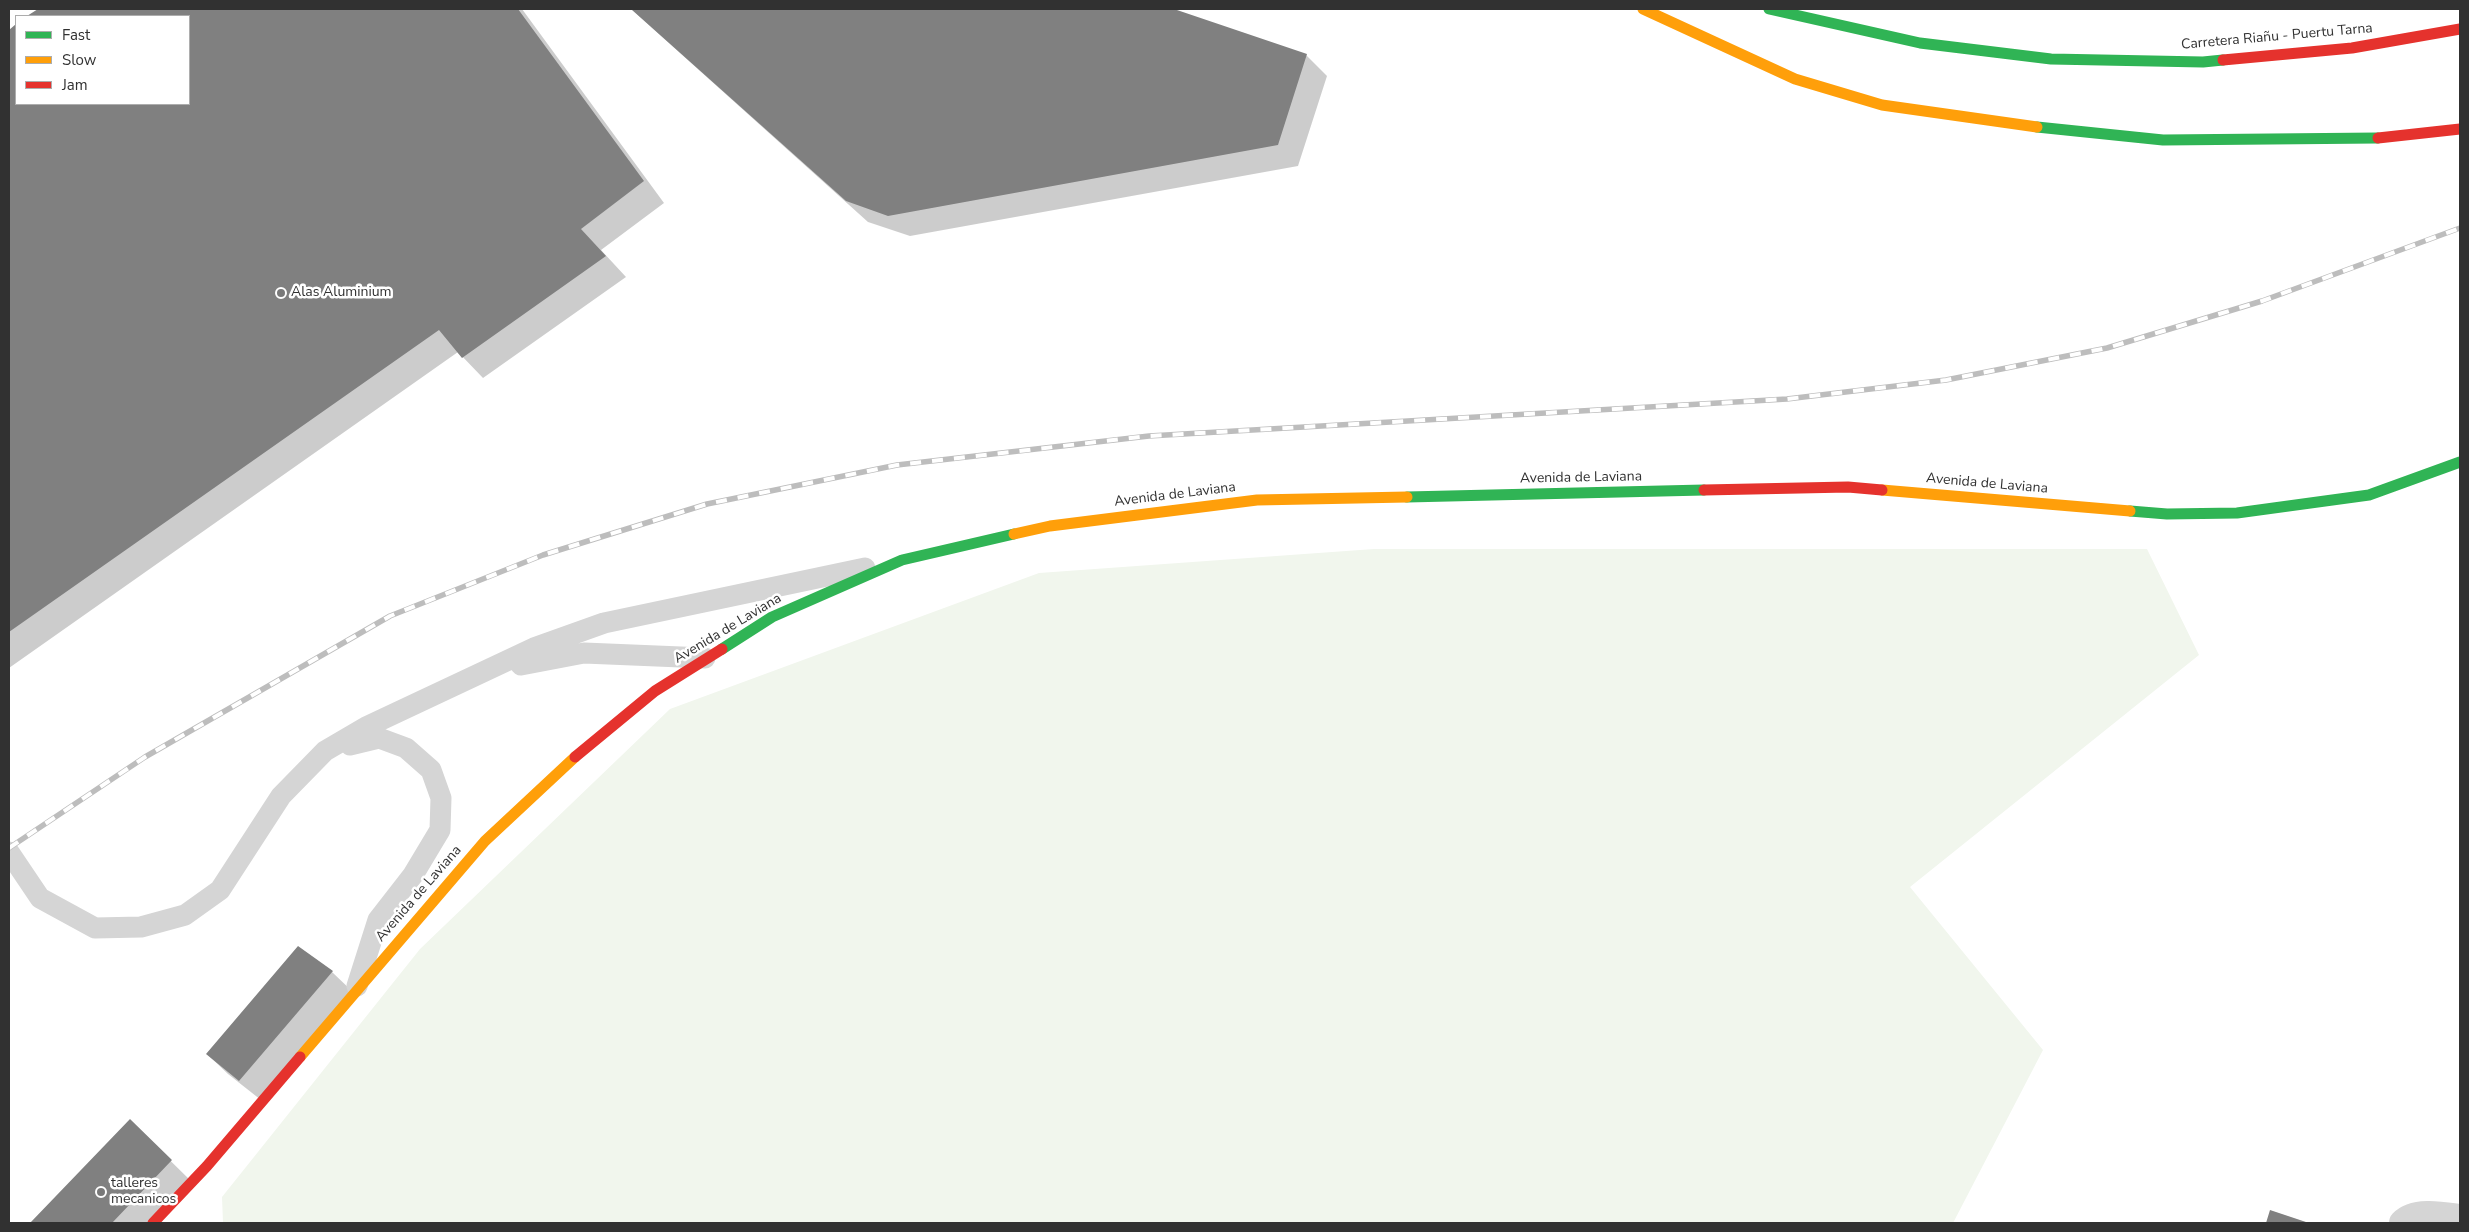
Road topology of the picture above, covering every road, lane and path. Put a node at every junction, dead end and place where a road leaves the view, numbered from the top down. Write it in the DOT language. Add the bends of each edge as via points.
graph roads {
  1 [pos="1643,9"];
  2 [pos="1769,9"];
  3 [pos="2460,29"];
  4 [pos="2460,129"];
  5 [pos="2460,462"];
  6 [pos="902,560"];
  7 [pos="705,658"];
  8 [pos="457,683"];
  9 [pos="325,751"];
  10 [pos="9,852"];
  11 [pos="356,991"];
  12 [pos="2460,1218"];
  13 [pos="153,1223"];
  14 [pos="2404,1223"];
  1 -- 4 [label="street" via="1794,79 1882,104 2003,123 2163,140 2383,138"];
  2 -- 3 [label="street, Carretera Riañu - Puertu Tarna" via="1920,44 2051,59 2203,62 2352,48"];
  5 -- 6 [label="street, Avenida de Laviana" via="2369,494 2237,513 2157,513 1848,487 1257,500 1050,526"];
  6 -- 7 [label="street, Avenida de Laviana" via="772,617"];
  6 -- 8 [label="lane" via="604,624 534,648"];
  7 -- 8 [label="lane" via="584,653 536,660"];
  7 -- 11 [label="street, Avenida de Laviana" via="655,692 557,772 486,841"];
  8 -- 9 [label="lane" via="366,727"];
  9 -- 10 [label="lane" via="281,796 220,890 185,915 141,927 95,928 40,898"];
  9 -- 11 [label="lane" via="379,738 406,748 431,770 441,798 440,830 413,875 378,920"];
  11 -- 13 [label="street, Avenida de Laviana" via="207,1166"];
  12 -- 14 [label="street" via="2421,1216"];
}
